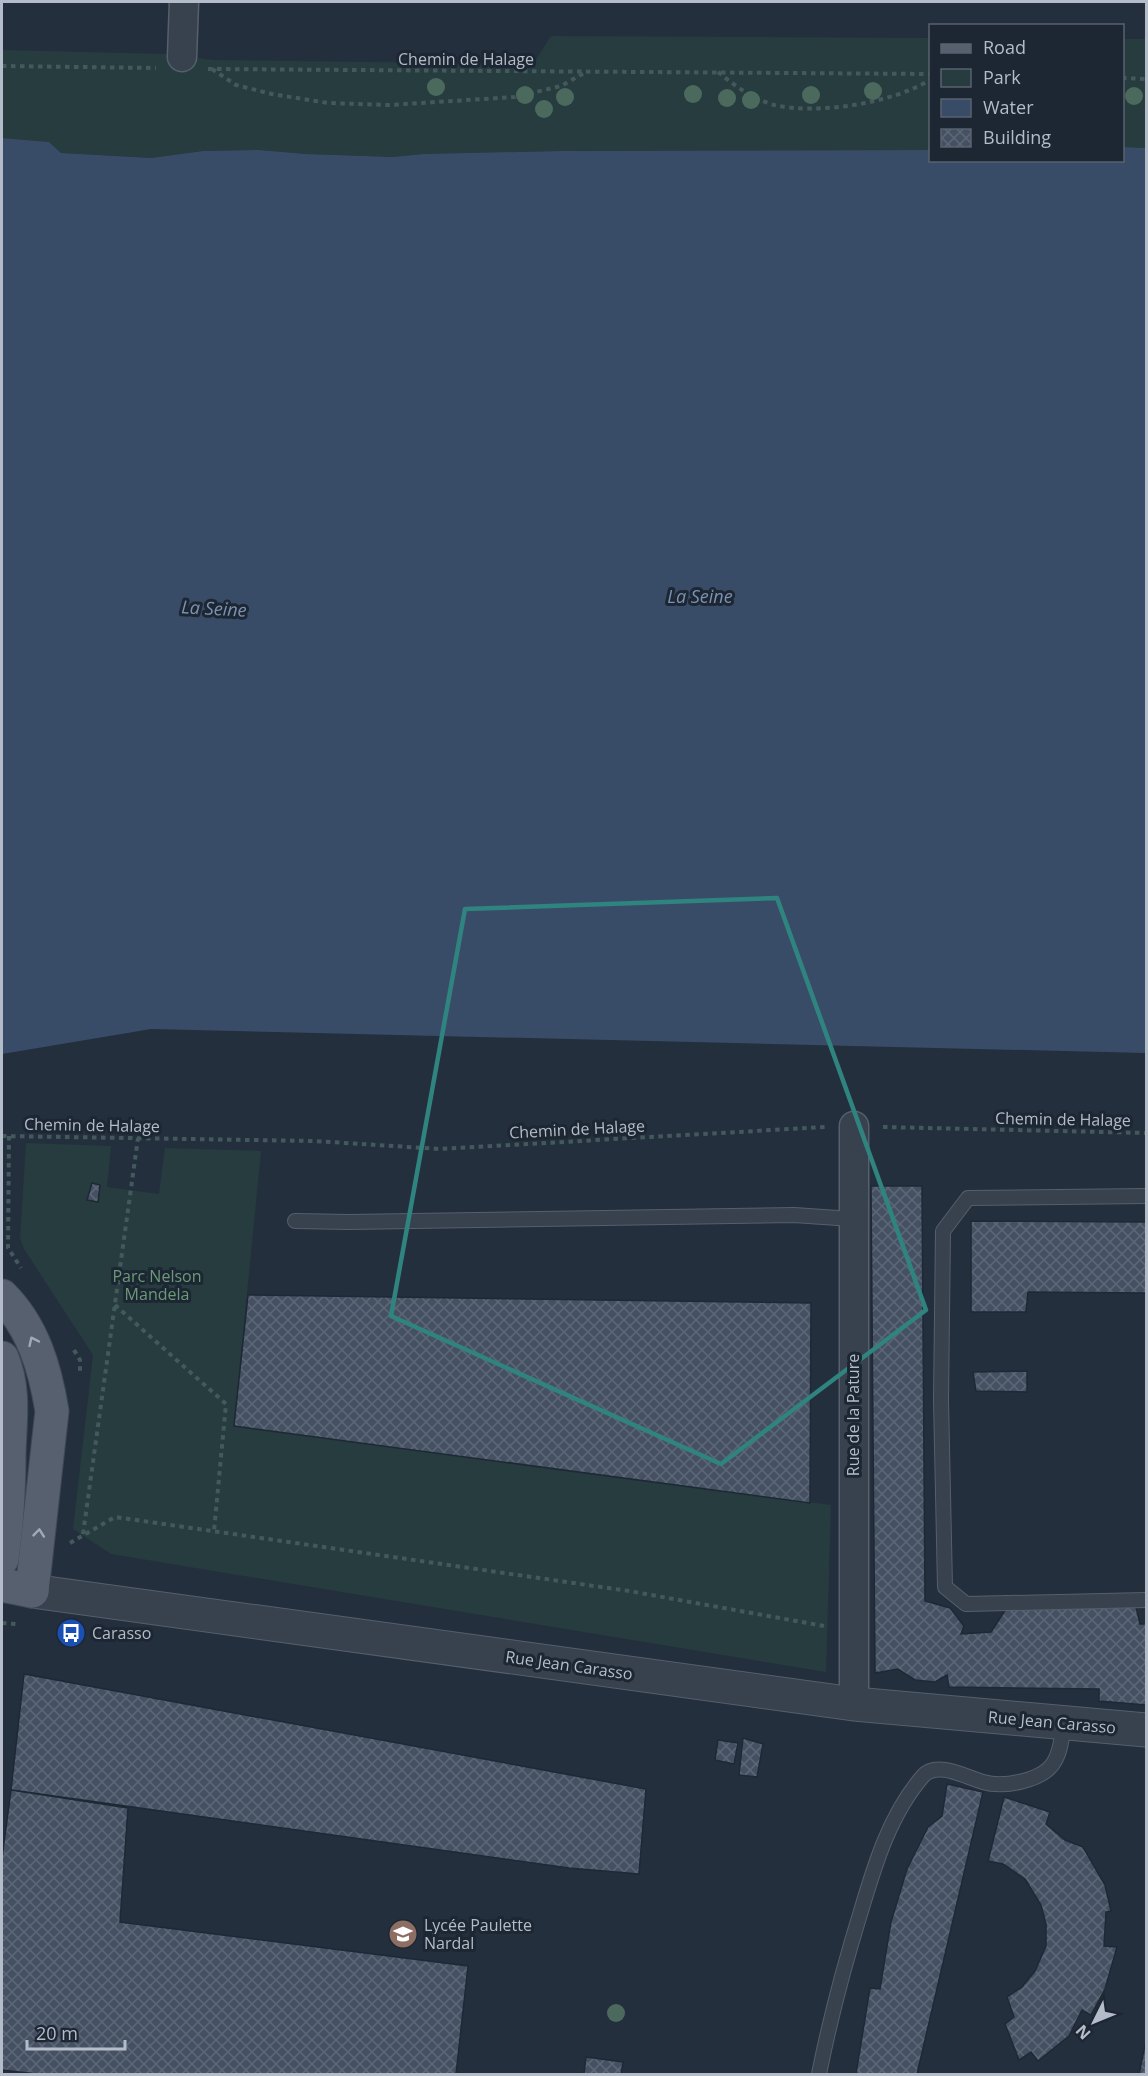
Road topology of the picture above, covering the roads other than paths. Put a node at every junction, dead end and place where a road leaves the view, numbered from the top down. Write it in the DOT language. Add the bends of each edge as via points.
graph roads {
  1 [pos="184,2"];
  2 [pos="180,64"];
  3 [pos="854,1126"];
  4 [pos="1146,1196"];
  5 [pos="852,1219"];
  6 [pos="295,1221"];
  7 [pos="2,1296"];
  8 [pos="2,1358"];
  9 [pos="5,1459"];
  10 [pos="2,1559"];
  11 [pos="2,1566"];
  12 [pos="17,1588"];
  13 [pos="1146,1600"];
  14 [pos="854,1704"];
  15 [pos="1064,1723"];
  16 [pos="1146,1730"];
  17 [pos="819,2074"];
  1 -- 2 [label="street"];
  3 -- 5 [label="street, Rue de la Pature"];
  4 -- 13 [label="lane" via="968,1198 943,1231 940,1400 945,1587 966,1604"];
  5 -- 6 [label="lane" via="794,1215"];
  5 -- 14 [label="street, Rue de la Pature"];
  12 -- 7 [label="main road, one-way" via="52,1411 34,1343"];
  8 -- 9 [label="main road" via="11,1394"];
  9 -- 10 [label="main road" via="10,1496"];
  11 -- 12 [label="main road"];
  12 -- 14 [label="street, Rue Jean Carasso"];
  14 -- 15 [label="street, Rue Jean Carasso"];
  15 -- 16 [label="street, Rue Jean Carasso"];
  15 -- 17 [label="lane" via="1054,1763 1035,1778 1000,1784 944,1770 925,1774 903,1806 878,1856 835,1994"];
}
